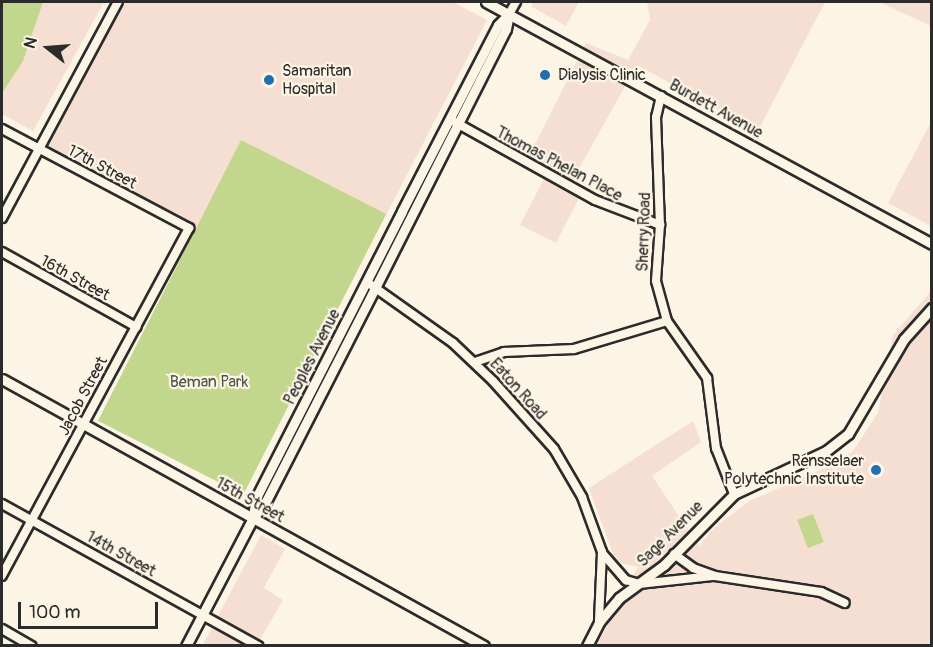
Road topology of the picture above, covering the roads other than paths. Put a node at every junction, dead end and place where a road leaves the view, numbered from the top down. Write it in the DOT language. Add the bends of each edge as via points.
graph roads {
  1 [pos="118,2"];
  2 [pos="486,2"];
  3 [pos="516,2"];
  4 [pos="509,14"];
  5 [pos="661,96"];
  6 [pos="453,121"];
  7 [pos="2,129"];
  8 [pos="37,148"];
  9 [pos="407,213"];
  10 [pos="2,218"];
  11 [pos="660,225"];
  12 [pos="189,228"];
  13 [pos="932,244"];
  14 [pos="2,252"];
  15 [pos="367,282"];
  16 [pos="375,288"];
  17 [pos="932,308"];
  18 [pos="668,321"];
  19 [pos="136,327"];
  20 [pos="475,362"];
  21 [pos="2,380"];
  22 [pos="83,424"];
  23 [pos="735,494"];
  24 [pos="2,504"];
  25 [pos="253,518"];
  26 [pos="32,520"];
  27 [pos="602,552"];
  28 [pos="674,554"];
  29 [pos="2,576"];
  30 [pos="715,576"];
  31 [pos="639,584"];
  32 [pos="845,603"];
  33 [pos="202,615"];
  34 [pos="599,622"];
  35 [pos="2,629"];
  36 [pos="31,645"];
  37 [pos="186,645"];
  38 [pos="258,645"];
  39 [pos="484,645"];
  40 [pos="587,645"];
  1 -- 8 [label="street"];
  2 -- 4 [label="street, Burdett Avenue"];
  3 -- 4 [label="street, Peoples Avenue"];
  4 -- 5 [label="street, Burdett Avenue"];
  4 -- 6 [label="street, Peoples Avenue" via="506,30"];
  5 -- 11 [label="street, Sherry Road" via="656,117"];
  5 -- 13 [label="street, Burdett Avenue"];
  6 -- 9 [label="street, Peoples Avenue"];
  6 -- 11 [label="street, Thomas Phelan Place" via="595,200"];
  7 -- 8 [label="street, 17th Street"];
  8 -- 10 [label="street"];
  8 -- 12 [label="street, 17th Street"];
  9 -- 15 [label="street, Peoples Avenue"];
  9 -- 16 [label="street, Peoples Avenue"];
  11 -- 18 [label="street, Sherry Road" via="656,281"];
  12 -- 19 [label="street, Jacob Street"];
  14 -- 19 [label="street, 16th Street"];
  15 -- 16 [label="street, Eaton Road"];
  15 -- 25 [label="street, Peoples Avenue" via="256,498"];
  16 -- 20 [label="street, Eaton Road"];
  16 -- 25 [label="street, Peoples Avenue" via="265,503"];
  17 -- 23 [label="street, Sage Avenue" via="904,339 858,422 840,442"];
  18 -- 20 [label="street" via="574,349 504,352"];
  18 -- 23 [label="street, Sherry Road" via="707,378 715,441"];
  19 -- 22 [label="street, Jacob Street"];
  20 -- 27 [label="street, Eaton Road" via="554,449 582,497"];
  21 -- 22 [label="street, 15th Street"];
  22 -- 25 [label="street, 15th Street"];
  22 -- 26 [label="street, Jacob Street"];
  23 -- 28 [label="street, Sage Avenue"];
  24 -- 26 [label="street, 14th Street"];
  25 -- 33 [label="street, Peoples Avenue"];
  25 -- 39 [label="street, 15th Street"];
  26 -- 29 [label="street, Jacob Street"];
  26 -- 33 [label="street, 14th Street"];
  27 -- 31 [label="street, Eaton Road" via="626,580"];
  27 -- 34 [label="street, Eaton Road"];
  28 -- 30 [label="street" via="693,568"];
  28 -- 31 [label="street, Sage Avenue"];
  30 -- 31 [label="street"];
  30 -- 32 [label="street" via="799,588"];
  31 -- 34 [label="street, Sage Avenue" via="619,598"];
  33 -- 37 [label="street, Peoples Avenue"];
  33 -- 38 [label="street, 14th Street"];
  34 -- 40 [label="street, Sage Avenue"];
  35 -- 36 [label="street"];
}
